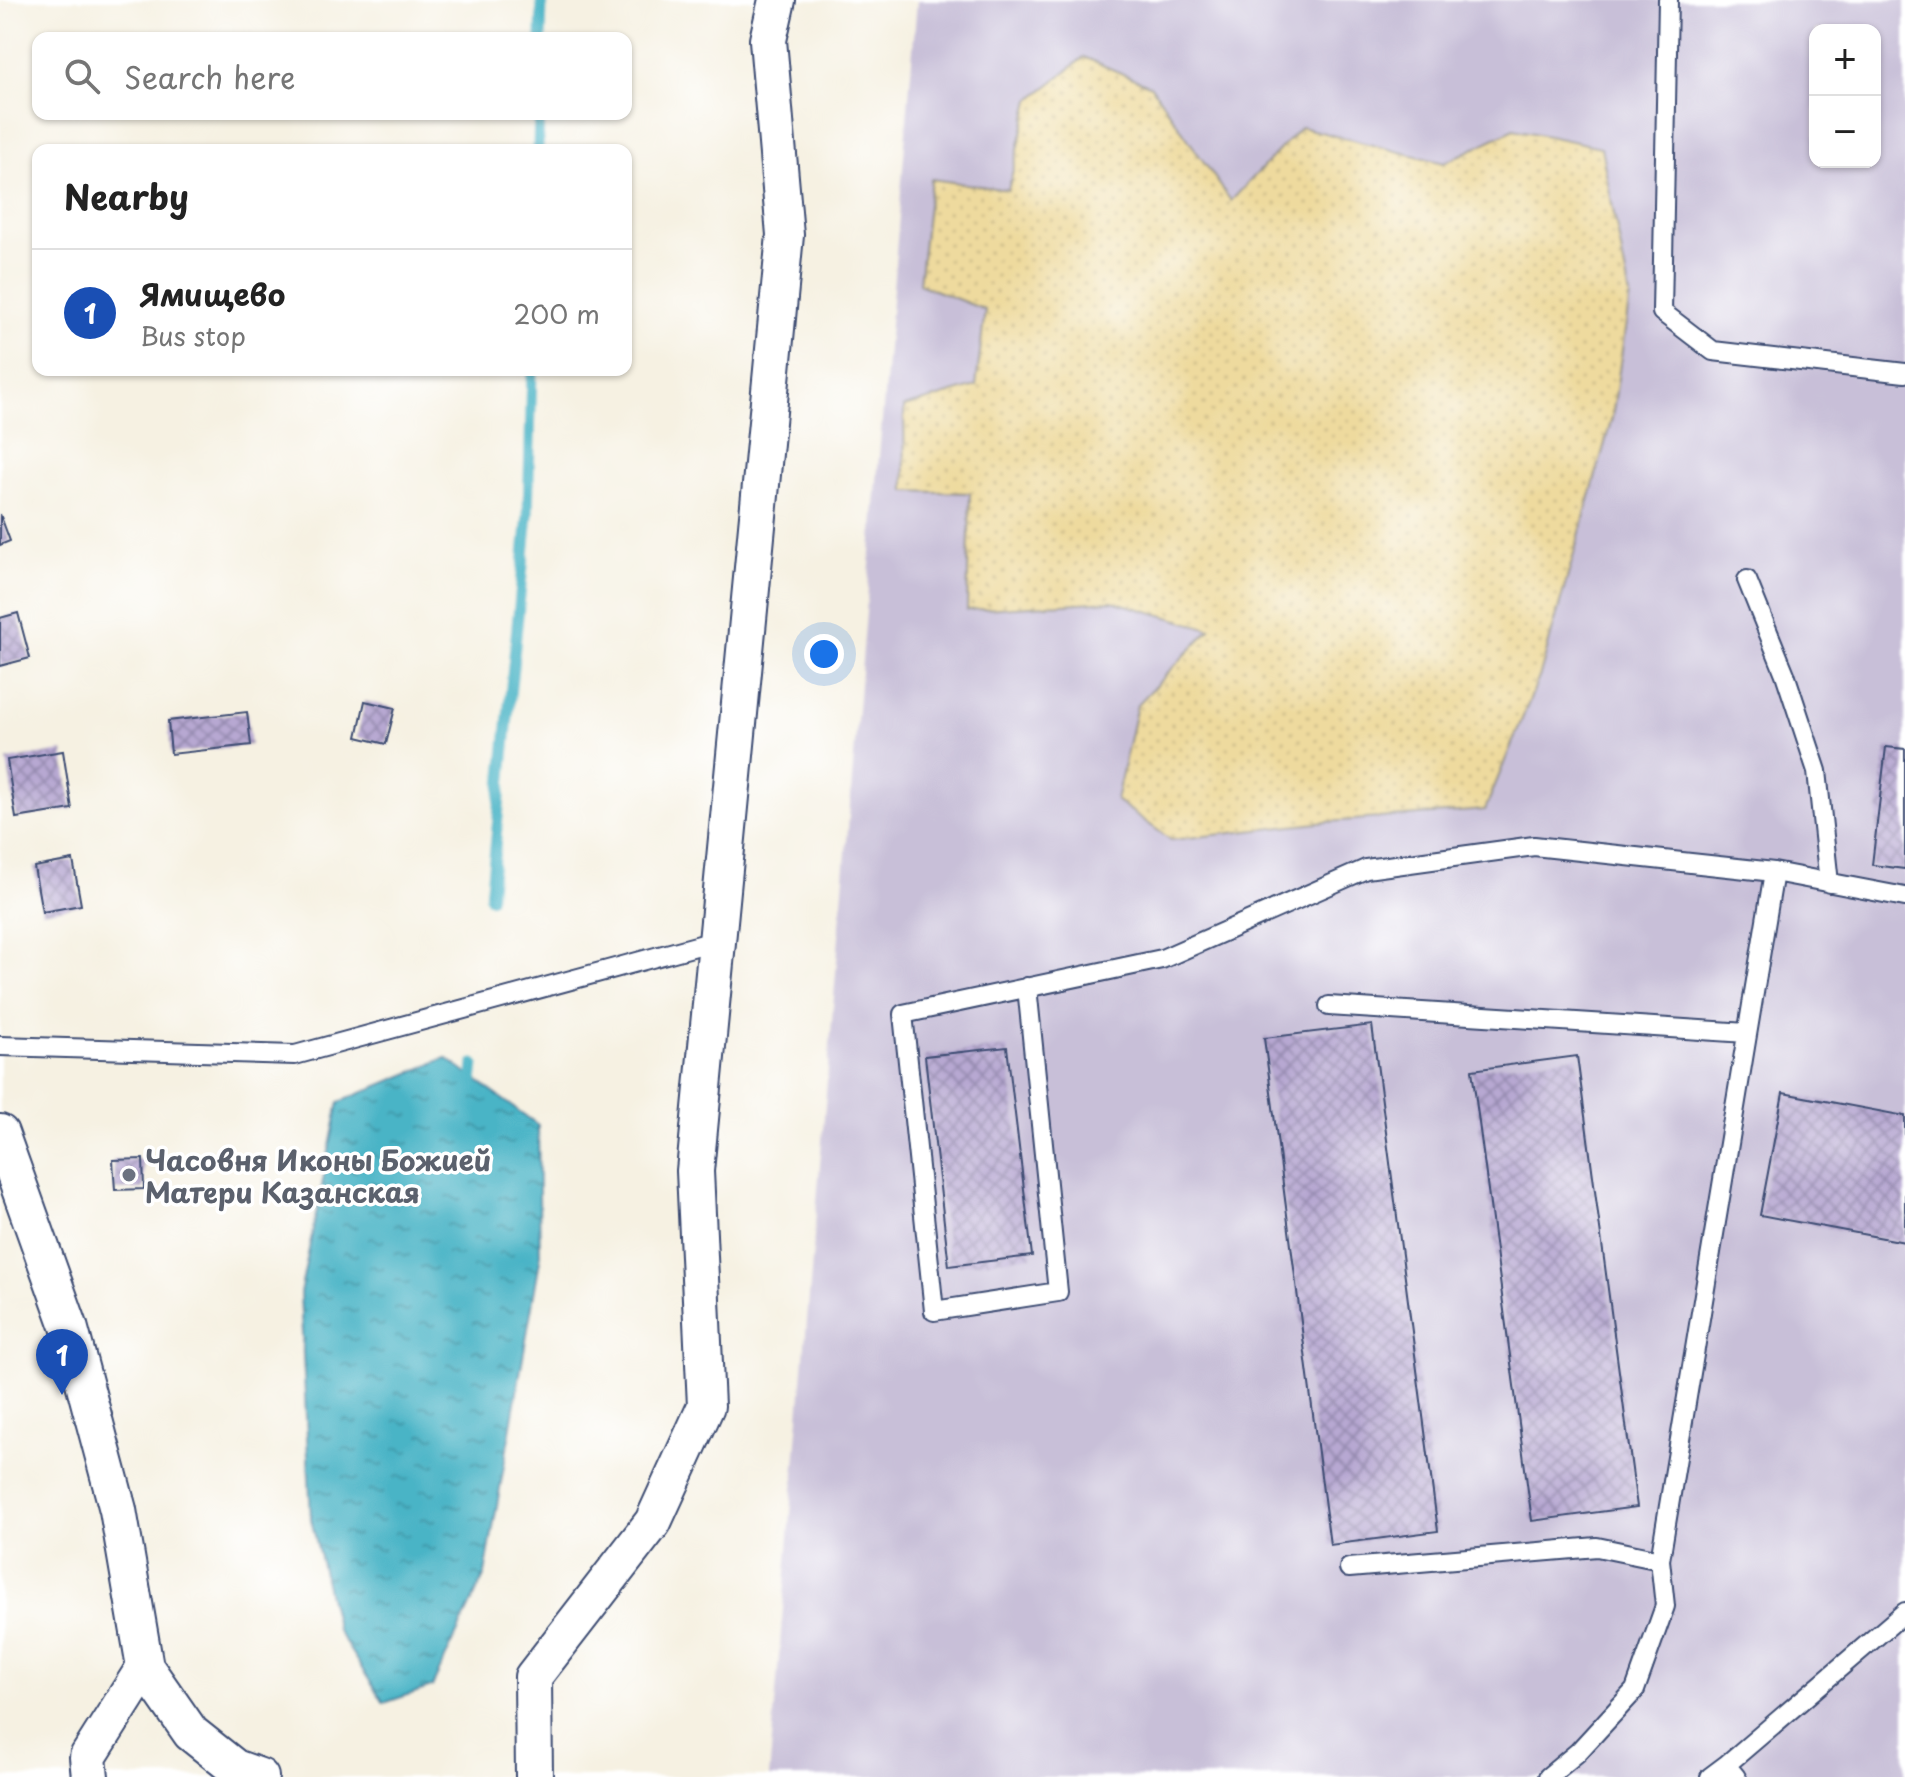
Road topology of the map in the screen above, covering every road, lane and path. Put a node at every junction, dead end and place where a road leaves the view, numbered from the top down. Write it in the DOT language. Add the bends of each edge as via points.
graph roads {
  1 [pos="777,0"];
  2 [pos="1668,0"];
  3 [pos="1905,373"];
  4 [pos="1747,580"];
  5 [pos="1774,872"];
  6 [pos="1829,883"];
  7 [pos="1905,897"];
  8 [pos="718,940"];
  9 [pos="1027,987"];
  10 [pos="1329,1006"];
  11 [pos="1747,1033"];
  12 [pos="0,1046"];
  13 [pos="0,1133"];
  14 [pos="1660,1560"];
  15 [pos="1349,1568"];
  16 [pos="1905,1612"];
  17 [pos="145,1667"];
  18 [pos="1731,1771"];
  19 [pos="90,1777"];
  20 [pos="260,1777"];
  21 [pos="534,1777"];
  22 [pos="1548,1777"];
  23 [pos="1710,1777"];
  1 -- 8 [label="street" via="768,40 785,235"];
  2 -- 3 [label="lane" via="1662,312 1713,351"];
  4 -- 6 [label="lane" via="1817,771"];
  5 -- 6 [label="lane"];
  5 -- 9 [label="lane" via="1534,846 1366,869 1162,959"];
  5 -- 11 [label="lane"];
  6 -- 7 [label="lane"];
  8 -- 12 [label="lane" via="295,1055"];
  8 -- 21 [label="street" via="695,1171 706,1406 653,1522 533,1677"];
  9 -- 9 [label="lane" via="903,1014 934,1311 1058,1292"];
  10 -- 11 [label="lane"];
  11 -- 14 [label="lane"];
  13 -- 17 [label="street" via="72,1339 118,1510"];
  14 -- 15 [label="lane" via="1597,1547"];
  14 -- 22 [label="lane" via="1665,1606 1635,1690"];
  16 -- 18 [label="lane"];
  17 -- 19 [label="street" via="88,1757"];
  17 -- 20 [label="street" via="191,1733 235,1768"];
  18 -- 23 [label="lane"];
}
